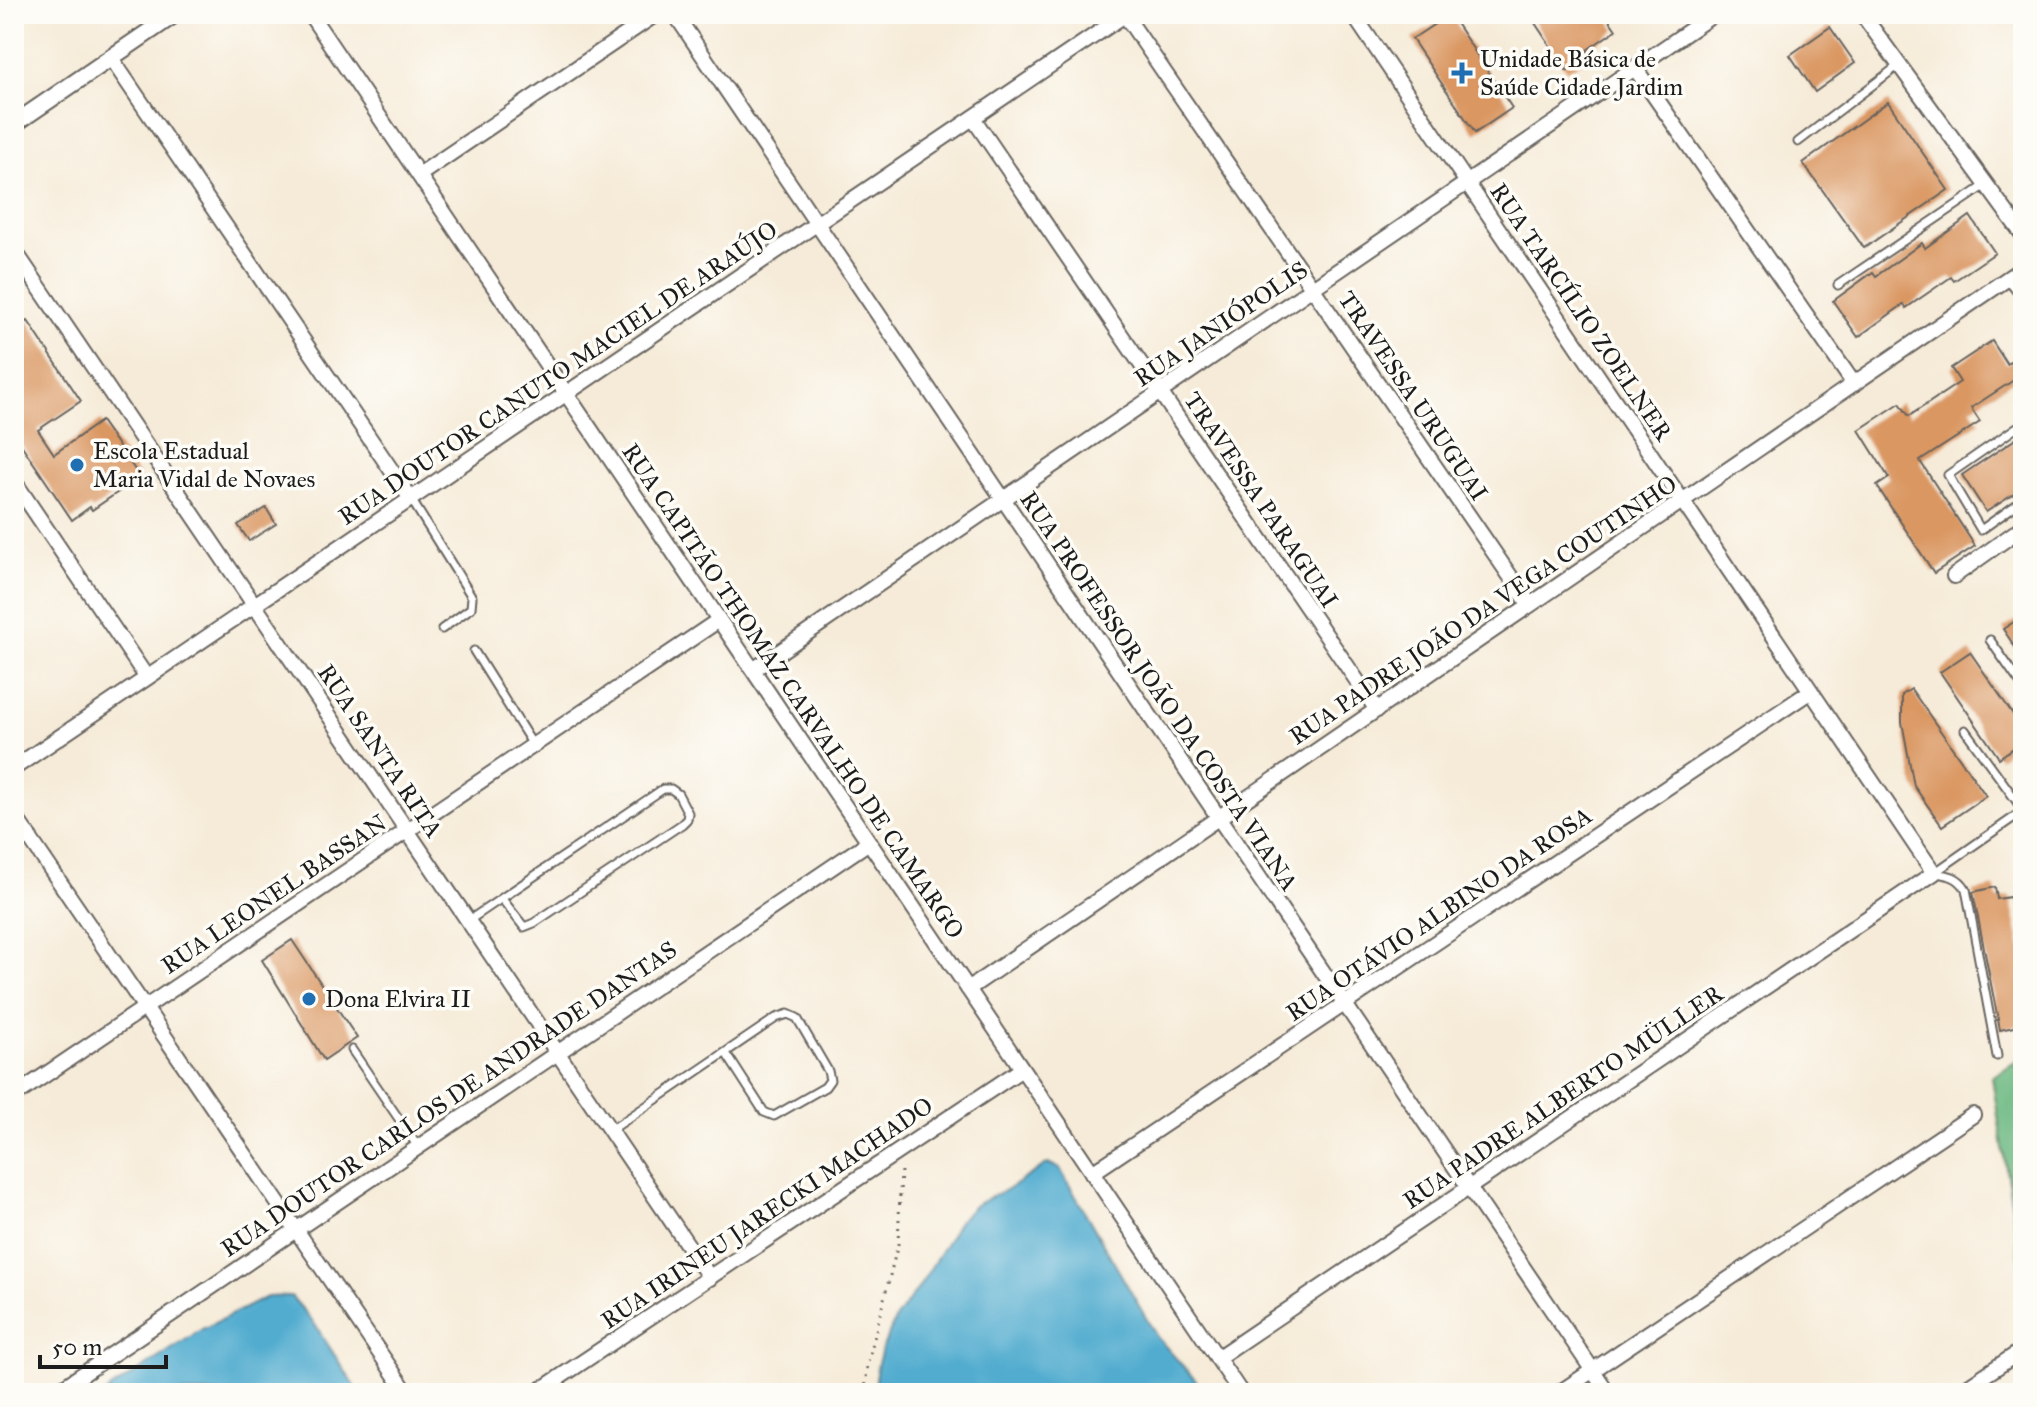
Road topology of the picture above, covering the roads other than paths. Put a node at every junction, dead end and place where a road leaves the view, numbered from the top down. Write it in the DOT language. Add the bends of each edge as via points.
graph roads {
  1 [pos="175,14"];
  2 [pos="310,14"];
  3 [pos="656,14"];
  4 [pos="675,14"];
  5 [pos="1126,14"];
  6 [pos="1353,14"];
  7 [pos="1714,14"];
  8 [pos="1862,14"];
  9 [pos="2017,14"];
  10 [pos="2023,22"];
  11 [pos="111,58"];
  12 [pos="1899,65"];
  13 [pos="1635,68"];
  14 [pos="973,118"];
  15 [pos="14,124"];
  16 [pos="1798,142"];
  17 [pos="419,175"];
  18 [pos="1467,183"];
  19 [pos="1986,185"];
  20 [pos="817,224"];
  21 [pos="2023,235"];
  22 [pos="14,250"];
  23 [pos="2023,268"];
  24 [pos="2007,279"];
  25 [pos="1838,285"];
  26 [pos="1313,288"];
  27 [pos="2023,299"];
  28 [pos="1854,384"];
  29 [pos="1161,392"];
  30 [pos="566,394"];
  31 [pos="2023,423"];
  32 [pos="14,481"];
  33 [pos="411,499"];
  34 [pos="1003,499"];
  35 [pos="2023,500"];
  36 [pos="1682,501"];
  37 [pos="2023,527"];
  38 [pos="1954,576"];
  39 [pos="255,605"];
  40 [pos="1530,605"];
  41 [pos="719,620"];
  42 [pos="442,629"];
  43 [pos="1990,640"];
  44 [pos="474,651"];
  45 [pos="753,670"];
  46 [pos="147,678"];
  47 [pos="2023,687"];
  48 [pos="1811,691"];
  49 [pos="1377,710"];
  50 [pos="1965,730"];
  51 [pos="533,745"];
  52 [pos="14,768"];
  53 [pos="2023,811"];
  54 [pos="14,815"];
  55 [pos="1219,818"];
  56 [pos="407,831"];
  57 [pos="869,842"];
  58 [pos="1934,873"];
  59 [pos="502,899"];
  60 [pos="468,921"];
  61 [pos="968,989"];
  62 [pos="1344,1004"];
  63 [pos="145,1008"];
  64 [pos="352,1050"];
  65 [pos="557,1053"];
  66 [pos="726,1053"];
  67 [pos="1997,1056"];
  68 [pos="1022,1069"];
  69 [pos="14,1096"];
  70 [pos="1973,1115"];
  71 [pos="610,1131"];
  72 [pos="418,1147"];
  73 [pos="1092,1173"];
  74 [pos="1469,1187"];
  75 [pos="296,1230"];
  76 [pos="710,1278"];
  77 [pos="2018,1353"];
  78 [pos="1217,1358"];
  79 [pos="1593,1370"];
  80 [pos="55,1393"];
  81 [pos="407,1393"];
  82 [pos="536,1393"];
  83 [pos="1241,1393"];
  84 [pos="1559,1393"];
  85 [pos="1608,1393"];
  86 [pos="1958,1393"];
  1 -- 11 [label="street"];
  2 -- 17 [label="street, RUA CAPITÃO THOMAZ CARVALHO DE CAMARGO"];
  3 -- 17 [label="street"];
  4 -- 20 [label="street, RUA PROFESSOR JOÃO DA COSTA VIANA"];
  5 -- 14 [label="street, RUA DOUTOR CANUTO MACIEL DE ARAÚJO"];
  5 -- 26 [label="street, TRAVESSA URUGUAI"];
  6 -- 18 [label="street, RUA TARCÍLIO ZOELNER"];
  7 -- 13 [label="street, RUA JANIÓPOLIS"];
  8 -- 12 [label="street"];
  9 -- 10 [label="street"];
  11 -- 15 [label="street"];
  11 -- 33 [label="street"];
  12 -- 16 [label="lane"];
  12 -- 19 [label="street"];
  13 -- 18 [label="street, RUA JANIÓPOLIS"];
  13 -- 28 [label="street"];
  14 -- 20 [label="street, RUA DOUTOR CANUTO MACIEL DE ARAÚJO"];
  14 -- 29 [label="street, TRAVESSA PARAGUAI"];
  17 -- 30 [label="street, RUA CAPITÃO THOMAZ CARVALHO DE CAMARGO"];
  18 -- 26 [label="street, RUA JANIÓPOLIS"];
  18 -- 36 [label="street, RUA TARCÍLIO ZOELNER"];
  19 -- 21 [label="street"];
  19 -- 25 [label="lane"];
  20 -- 30 [label="street, RUA DOUTOR CANUTO MACIEL DE ARAÚJO"];
  20 -- 34 [label="street, RUA PROFESSOR JOÃO DA COSTA VIANA"];
  22 -- 39 [label="street, RUA SANTA RITA"];
  23 -- 24 [label="street, RUA PADRE JOÃO DA VEGA COUTINHO"];
  24 -- 27 [label="lane"];
  24 -- 28 [label="street, RUA PADRE JOÃO DA VEGA COUTINHO"];
  26 -- 29 [label="street, RUA JANIÓPOLIS"];
  26 -- 40 [label="street, TRAVESSA URUGUAI"];
  28 -- 36 [label="street, RUA PADRE JOÃO DA VEGA COUTINHO"];
  29 -- 34 [label="street, RUA JANIÓPOLIS"];
  29 -- 49 [label="street, TRAVESSA PARAGUAI"];
  30 -- 33 [label="street, RUA DOUTOR CANUTO MACIEL DE ARAÚJO"];
  30 -- 41 [label="street, RUA CAPITÃO THOMAZ CARVALHO DE CAMARGO"];
  31 -- 35 [label="lane" via="1948,475 1981,530"];
  32 -- 46 [label="street"];
  33 -- 39 [label="street, RUA DOUTOR CANUTO MACIEL DE ARAÚJO"];
  33 -- 42 [label="lane" via="472,597 471,608"];
  34 -- 45 [label="street, RUA JANIÓPOLIS"];
  34 -- 55 [label="street, RUA PROFESSOR JOÃO DA COSTA VIANA"];
  36 -- 40 [label="street, RUA PADRE JOÃO DA VEGA COUTINHO"];
  36 -- 48 [label="street, RUA TARCÍLIO ZOELNER"];
  37 -- 38 [label="street"];
  39 -- 46 [label="street, RUA DOUTOR CANUTO MACIEL DE ARAÚJO"];
  39 -- 56 [label="street, RUA SANTA RITA"];
  40 -- 49 [label="street, RUA PADRE JOÃO DA VEGA COUTINHO"];
  41 -- 45 [label="street, RUA CAPITÃO THOMAZ CARVALHO DE CAMARGO"];
  41 -- 51 [label="street, RUA LEONEL BASSAN"];
  43 -- 47 [label="lane"];
  44 -- 51 [label="lane"];
  45 -- 57 [label="street, RUA CAPITÃO THOMAZ CARVALHO DE CAMARGO"];
  46 -- 52 [label="street, RUA DOUTOR CANUTO MACIEL DE ARAÚJO"];
  48 -- 58 [label="street, RUA TARCÍLIO ZOELNER"];
  48 -- 62 [label="street, RUA OTÁVIO ALBINO DA ROSA"];
  49 -- 55 [label="street, RUA PADRE JOÃO DA VEGA COUTINHO"];
  50 -- 53 [label="lane"];
  51 -- 56 [label="street, RUA LEONEL BASSAN"];
  53 -- 58 [label="lane"];
  54 -- 63 [label="street"];
  55 -- 61 [label="street, RUA PADRE JOÃO DA VEGA COUTINHO"];
  55 -- 62 [label="street, RUA PROFESSOR JOÃO DA COSTA VIANA"];
  56 -- 60 [label="street, RUA SANTA RITA"];
  56 -- 63 [label="street, RUA LEONEL BASSAN"];
  57 -- 61 [label="street, RUA CAPITÃO THOMAZ CARVALHO DE CAMARGO"];
  57 -- 65 [label="street, RUA DOUTOR CARLOS DE ANDRADE DANTAS"];
  58 -- 67 [label="lane" via="1954,875 1966,889"];
  58 -- 74 [label="street, RUA PADRE ALBERTO MÜLLER"];
  59 -- 59 [label="lane" via="524,927 534,923 682,824 688,813 678,794 663,789"];
  59 -- 60 [label="lane"];
  60 -- 65 [label="street, RUA SANTA RITA"];
  61 -- 68 [label="street, RUA CAPITÃO THOMAZ CARVALHO DE CAMARGO"];
  62 -- 73 [label="street, RUA OTÁVIO ALBINO DA ROSA"];
  62 -- 74 [label="street, RUA PROFESSOR JOÃO DA COSTA VIANA"];
  63 -- 69 [label="street, RUA LEONEL BASSAN"];
  63 -- 75 [label="street"];
  64 -- 72 [label="lane"];
  65 -- 71 [label="street, RUA SANTA RITA"];
  65 -- 72 [label="street, RUA DOUTOR CARLOS DE ANDRADE DANTAS"];
  66 -- 66 [label="lane" via="788,1014 797,1018 830,1080 774,1116 764,1112"];
  66 -- 71 [label="lane"];
  68 -- 73 [label="street, RUA CAPITÃO THOMAZ CARVALHO DE CAMARGO"];
  68 -- 76 [label="street, RUA IRINEU JARECKI MACHADO"];
  70 -- 79 [label="street"];
  71 -- 76 [label="street, RUA SANTA RITA"];
  72 -- 75 [label="street, RUA DOUTOR CARLOS DE ANDRADE DANTAS"];
  73 -- 78 [label="street, RUA CAPITÃO THOMAZ CARVALHO DE CAMARGO"];
  74 -- 78 [label="street, RUA PADRE ALBERTO MÜLLER"];
  74 -- 79 [label="street, RUA PROFESSOR JOÃO DA COSTA VIANA"];
  75 -- 80 [label="street, RUA DOUTOR CARLOS DE ANDRADE DANTAS"];
  75 -- 81 [label="street"];
  76 -- 82 [label="street, RUA IRINEU JARECKI MACHADO"];
  77 -- 86 [label="street"];
  78 -- 83 [label="street, RUA CAPITÃO THOMAZ CARVALHO DE CAMARGO"];
  79 -- 84 [label="street"];
  79 -- 85 [label="street, RUA PROFESSOR JOÃO DA COSTA VIANA"];
}
